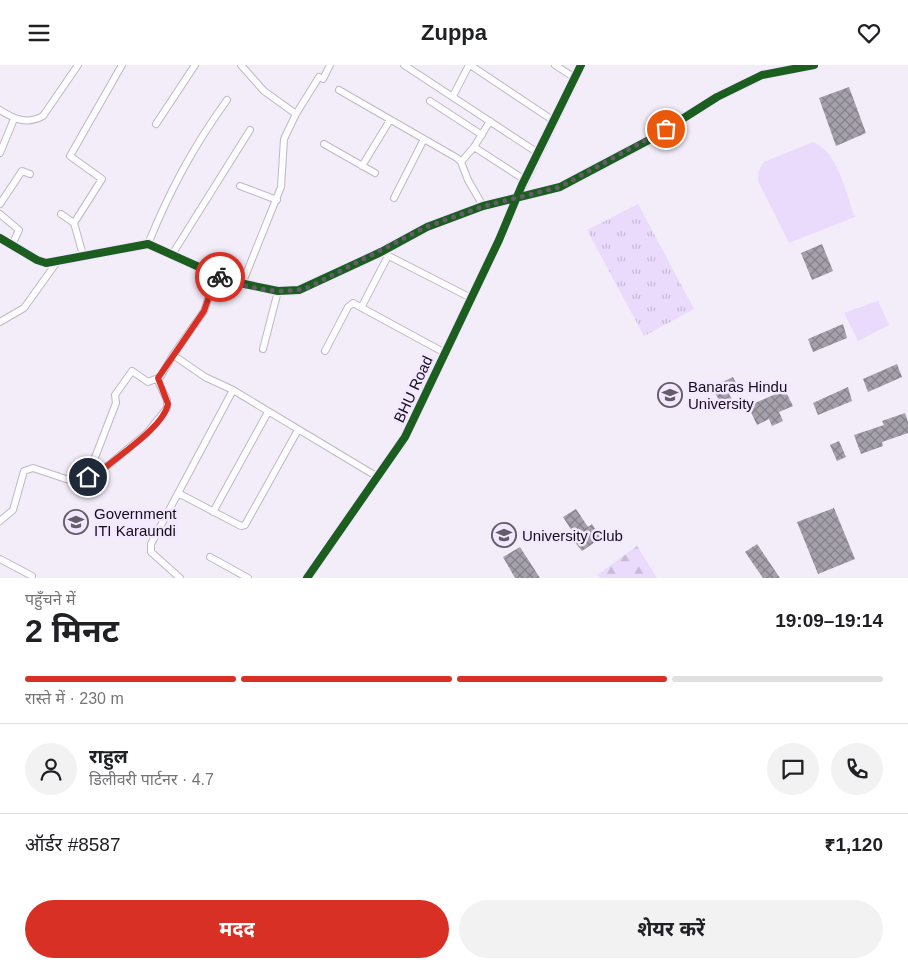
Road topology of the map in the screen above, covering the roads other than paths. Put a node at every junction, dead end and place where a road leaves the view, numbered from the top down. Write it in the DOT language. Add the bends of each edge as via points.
graph roads {
  1 [pos="78,65"];
  2 [pos="122,65"];
  3 [pos="195,65"];
  4 [pos="330,65"];
  5 [pos="404,65"];
  6 [pos="470,65"];
  7 [pos="555,65"];
  8 [pos="581,65"];
  9 [pos="814,65"];
  10 [pos="244,66"];
  11 [pos="575,78"];
  12 [pos="339,90"];
  13 [pos="453,96"];
  14 [pos="228,100"];
  15 [pos="430,101"];
  16 [pos="0,110"];
  17 [pos="296,113"];
  18 [pos="14,119"];
  19 [pos="390,120"];
  20 [pos="490,121"];
  21 [pos="554,121"];
  22 [pos="156,124"];
  23 [pos="250,130"];
  24 [pos="482,135"];
  25 [pos="424,139"];
  26 [pos="324,144"];
  27 [pos="474,147"];
  28 [pos="0,153"];
  29 [pos="538,153"];
  30 [pos="462,162"];
  31 [pos="362,166"];
  32 [pos="375,173"];
  33 [pos="30,174"];
  34 [pos="525,180"];
  35 [pos="240,186"];
  36 [pos="517,197"];
  37 [pos="394,198"];
  38 [pos="276,200"];
  39 [pos="0,205"];
  40 [pos="484,206"];
  41 [pos="0,214"];
  42 [pos="61,214"];
  43 [pos="74,223"];
  44 [pos="0,238"];
  45 [pos="148,244"];
  46 [pos="12,245"];
  47 [pos="173,253"];
  48 [pos="384,254"];
  49 [pos="82,255"];
  50 [pos="57,262"];
  51 [pos="216,276"];
  52 [pos="242,284"];
  53 [pos="278,291"];
  54 [pos="471,298"];
  55 [pos="362,306"];
  56 [pos="0,322"];
  57 [pos="263,349"];
  58 [pos="324,351"];
  59 [pos="445,353"];
  60 [pos="173,355"];
  61 [pos="158,378"];
  62 [pos="234,390"];
  63 [pos="268,412"];
  64 [pos="298,430"];
  65 [pos="376,476"];
  66 [pos="89,482"];
  67 [pos="178,493"];
  68 [pos="213,512"];
  69 [pos="0,521"];
  70 [pos="210,557"];
  71 [pos="0,559"];
  72 [pos="32,576"];
  73 [pos="180,578"];
  74 [pos="248,578"];
  75 [pos="307,578"];
  1 -- 18 [label="street" via="44,116 30,121"];
  2 -- 43 [label="street" via="70,156 102,179"];
  3 -- 22 [label="street"];
  4 -- 17 [label="street"];
  5 -- 13 [label="street"];
  6 -- 13 [label="street"];
  6 -- 21 [label="street"];
  7 -- 11 [label="street"];
  8 -- 11 [label="street"];
  9 -- 36 [label="street" via="762,75 717,97 649,140 560,187"];
  10 -- 17 [label="street" via="264,91"];
  11 -- 21 [label="street"];
  12 -- 19 [label="street"];
  13 -- 20 [label="street"];
  14 -- 45 [label="street" via="193,148"];
  15 -- 24 [label="street"];
  16 -- 18 [label="street"];
  17 -- 38 [label="street" via="284,139 283,176"];
  18 -- 28 [label="street"];
  19 -- 25 [label="street"];
  19 -- 31 [label="street"];
  20 -- 24 [label="street"];
  20 -- 29 [label="street"];
  21 -- 29 [label="street"];
  23 -- 47 [label="street"];
  24 -- 27 [label="street"];
  25 -- 30 [label="street"];
  25 -- 37 [label="street"];
  26 -- 31 [label="street"];
  27 -- 30 [label="street"];
  27 -- 34 [label="street"];
  29 -- 34 [label="street"];
  30 -- 40 [label="street" via="468,180"];
  31 -- 32 [label="street"];
  33 -- 39 [label="street" via="22,171"];
  34 -- 36 [label="street"];
  35 -- 38 [label="street"];
  36 -- 40 [label="street"];
  36 -- 54 [label="street, BHU Road"];
  38 -- 52 [label="street"];
  40 -- 48 [label="street" via="426,227"];
  41 -- 46 [label="street" via="19,230"];
  42 -- 43 [label="street"];
  43 -- 49 [label="street"];
  44 -- 46 [label="street"];
  45 -- 47 [label="street"];
  45 -- 49 [label="street"];
  46 -- 50 [label="street" via="37,260"];
  47 -- 51 [label="street"];
  48 -- 53 [label="street" via="309,287"];
  48 -- 54 [label="street"];
  48 -- 55 [label="street"];
  49 -- 50 [label="street"];
  50 -- 56 [label="street" via="24,308"];
  51 -- 52 [label="street"];
  51 -- 60 [label="street" via="204,311"];
  52 -- 53 [label="street"];
  53 -- 57 [label="street"];
  54 -- 59 [label="street, BHU Road"];
  55 -- 58 [label="street" via="350,305"];
  55 -- 59 [label="street"];
  59 -- 65 [label="street, BHU Road" via="405,437"];
  60 -- 61 [label="street"];
  60 -- 62 [label="street" via="205,377"];
  61 -- 66 [label="street" via="168,404 165,412 147,433"];
  61 -- 66 [label="street" via="148,382 132,371 114,395 116,403 92,465"];
  62 -- 63 [label="street"];
  62 -- 67 [label="street"];
  63 -- 64 [label="street"];
  63 -- 68 [label="street"];
  64 -- 65 [label="street"];
  64 -- 68 [label="street" via="245,525"];
  65 -- 75 [label="street, BHU Road"];
  66 -- 69 [label="street" via="81,486 33,468 27,469 13,510"];
  67 -- 68 [label="street"];
  67 -- 73 [label="street" via="150,549"];
  70 -- 74 [label="street"];
  71 -- 72 [label="street"];
}
